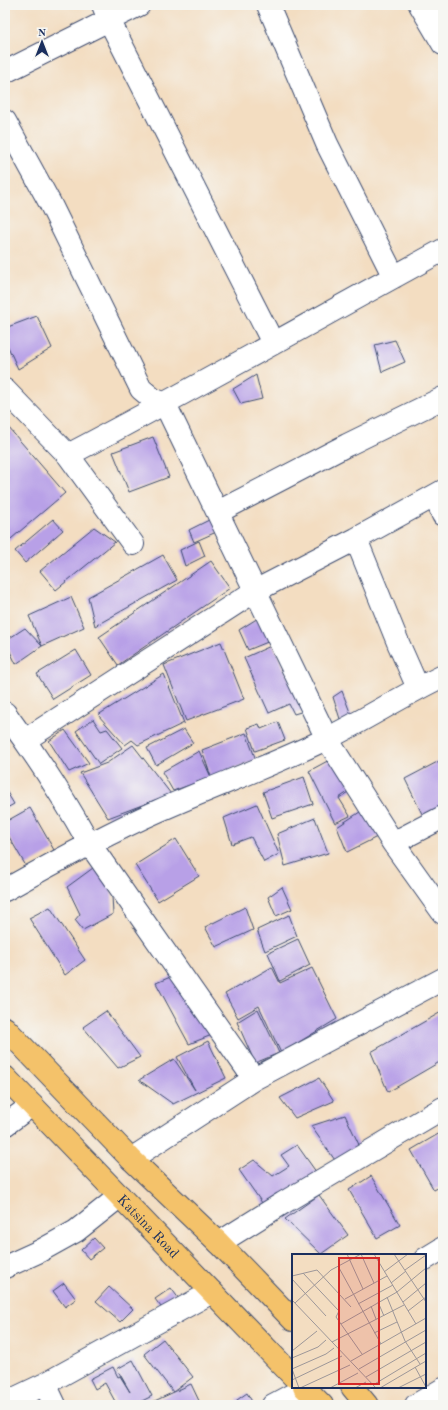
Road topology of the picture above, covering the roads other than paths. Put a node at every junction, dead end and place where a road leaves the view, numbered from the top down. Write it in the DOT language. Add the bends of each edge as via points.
graph roads {
  1 [pos="139,5"];
  2 [pos="268,5"];
  3 [pos="430,10"];
  4 [pos="106,12"];
  5 [pos="443,44"];
  6 [pos="5,72"];
  7 [pos="5,121"];
  8 [pos="443,250"];
  9 [pos="394,277"];
  10 [pos="273,343"];
  11 [pos="5,390"];
  12 [pos="443,398"];
  13 [pos="165,404"];
  14 [pos="68,455"];
  15 [pos="440,501"];
  16 [pos="218,512"];
  17 [pos="356,539"];
  18 [pos="133,544"];
  19 [pos="255,591"];
  20 [pos="443,676"];
  21 [pos="418,688"];
  22 [pos="5,713"];
  23 [pos="327,739"];
  24 [pos="25,740"];
  25 [pos="443,817"];
  26 [pos="90,843"];
  27 [pos="393,843"];
  28 [pos="5,890"];
  29 [pos="443,913"];
  30 [pos="443,979"];
  31 [pos="5,1028"];
  32 [pos="5,1077"];
  33 [pos="254,1079"];
  34 [pos="32,1105"];
  35 [pos="443,1108"];
  36 [pos="5,1125"];
  37 [pos="131,1159"];
  38 [pos="120,1196"];
  39 [pos="219,1243"];
  40 [pos="443,1248"];
  41 [pos="426,1258"];
  42 [pos="5,1267"];
  43 [pos="212,1292"];
  44 [pos="292,1319"];
  45 [pos="292,1375"];
  46 [pos="45,1384"];
  47 [pos="296,1388"];
  48 [pos="305,1388"];
  49 [pos="353,1388"];
  50 [pos="443,1389"];
  51 [pos="5,1403"];
  52 [pos="55,1405"];
  53 [pos="273,1405"];
  54 [pos="322,1405"];
  55 [pos="367,1405"];
  56 [pos="416,1405"];
  1 -- 4 [label="street"];
  2 -- 9 [label="street" via="327,144"];
  3 -- 5 [label="street"];
  4 -- 6 [label="street"];
  4 -- 10 [label="street"];
  7 -- 13 [label="street" via="50,203 141,389 153,399"];
  8 -- 9 [label="street"];
  9 -- 10 [label="street"];
  10 -- 13 [label="street"];
  11 -- 14 [label="street"];
  12 -- 16 [label="street"];
  13 -- 14 [label="street"];
  13 -- 16 [label="street"];
  14 -- 18 [label="street"];
  15 -- 17 [label="street"];
  16 -- 19 [label="street"];
  17 -- 19 [label="street"];
  17 -- 21 [label="street"];
  19 -- 23 [label="street"];
  19 -- 24 [label="street"];
  20 -- 21 [label="street"];
  21 -- 23 [label="street"];
  22 -- 24 [label="street"];
  23 -- 26 [label="street"];
  23 -- 27 [label="street"];
  24 -- 26 [label="street"];
  25 -- 27 [label="street"];
  26 -- 28 [label="street"];
  26 -- 33 [label="street"];
  27 -- 29 [label="street"];
  30 -- 33 [label="street"];
  31 -- 37 [label="highway"];
  32 -- 34 [label="highway, Katsina Road"];
  33 -- 37 [label="street"];
  34 -- 36 [label="street"];
  34 -- 38 [label="highway, Katsina Road"];
  35 -- 39 [label="street"];
  37 -- 39 [label="highway"];
  38 -- 42 [label="street" via="76,1231"];
  38 -- 43 [label="highway, Katsina Road"];
  39 -- 44 [label="highway"];
  40 -- 41 [label="street"];
  43 -- 45 [label="highway, Katsina Road"];
  43 -- 46 [label="street"];
  46 -- 51 [label="street"];
  46 -- 52 [label="street"];
  47 -- 53 [label="street"];
  48 -- 54 [label="highway, Katsina Road"];
  49 -- 55 [label="highway"];
  50 -- 56 [label="street"];
}
